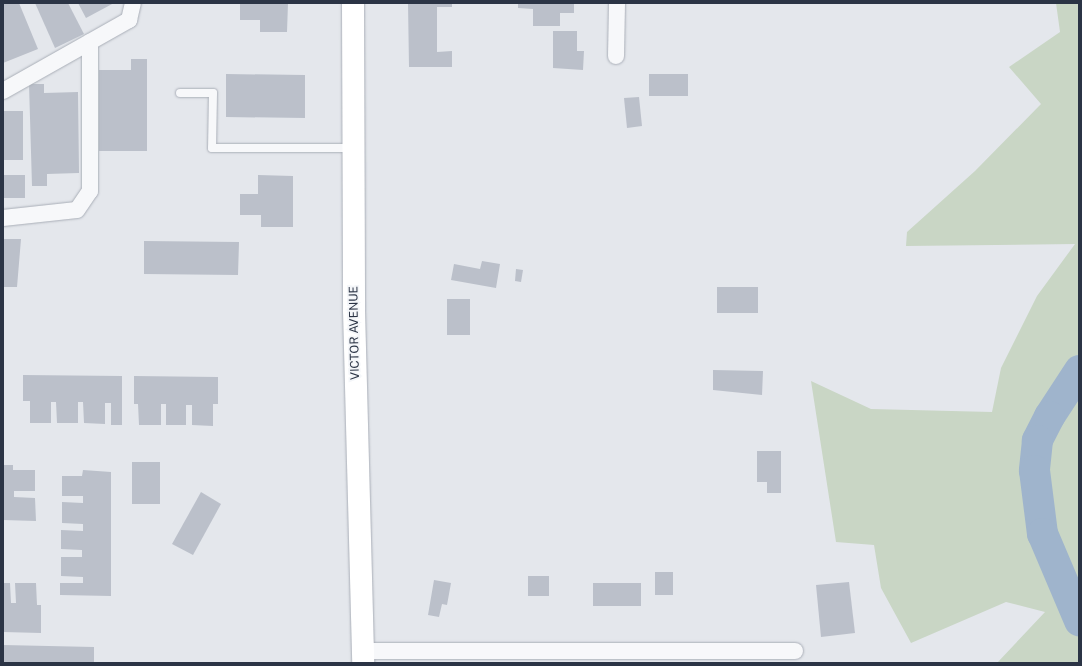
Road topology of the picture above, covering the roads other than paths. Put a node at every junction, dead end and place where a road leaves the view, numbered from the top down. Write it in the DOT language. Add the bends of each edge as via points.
graph roads {
  1 [pos="133,3"];
  2 [pos="353,3"];
  3 [pos="617,3"];
  4 [pos="90,42"];
  5 [pos="616,56"];
  6 [pos="3,91"];
  7 [pos="180,93"];
  8 [pos="354,148"];
  9 [pos="3,218"];
  10 [pos="795,651"];
  11 [pos="362,657"];
  1 -- 4 [label="street" via="129,20"];
  2 -- 8 [label="main road, VICTOR AVENUE"];
  3 -- 5 [label="street"];
  4 -- 6 [label="street"];
  4 -- 9 [label="street" via="90,191 77,210"];
  7 -- 8 [label="lane" via="213,93 212,148"];
  8 -- 11 [label="main road, VICTOR AVENUE"];
  10 -- 11 [label="street"];
}
